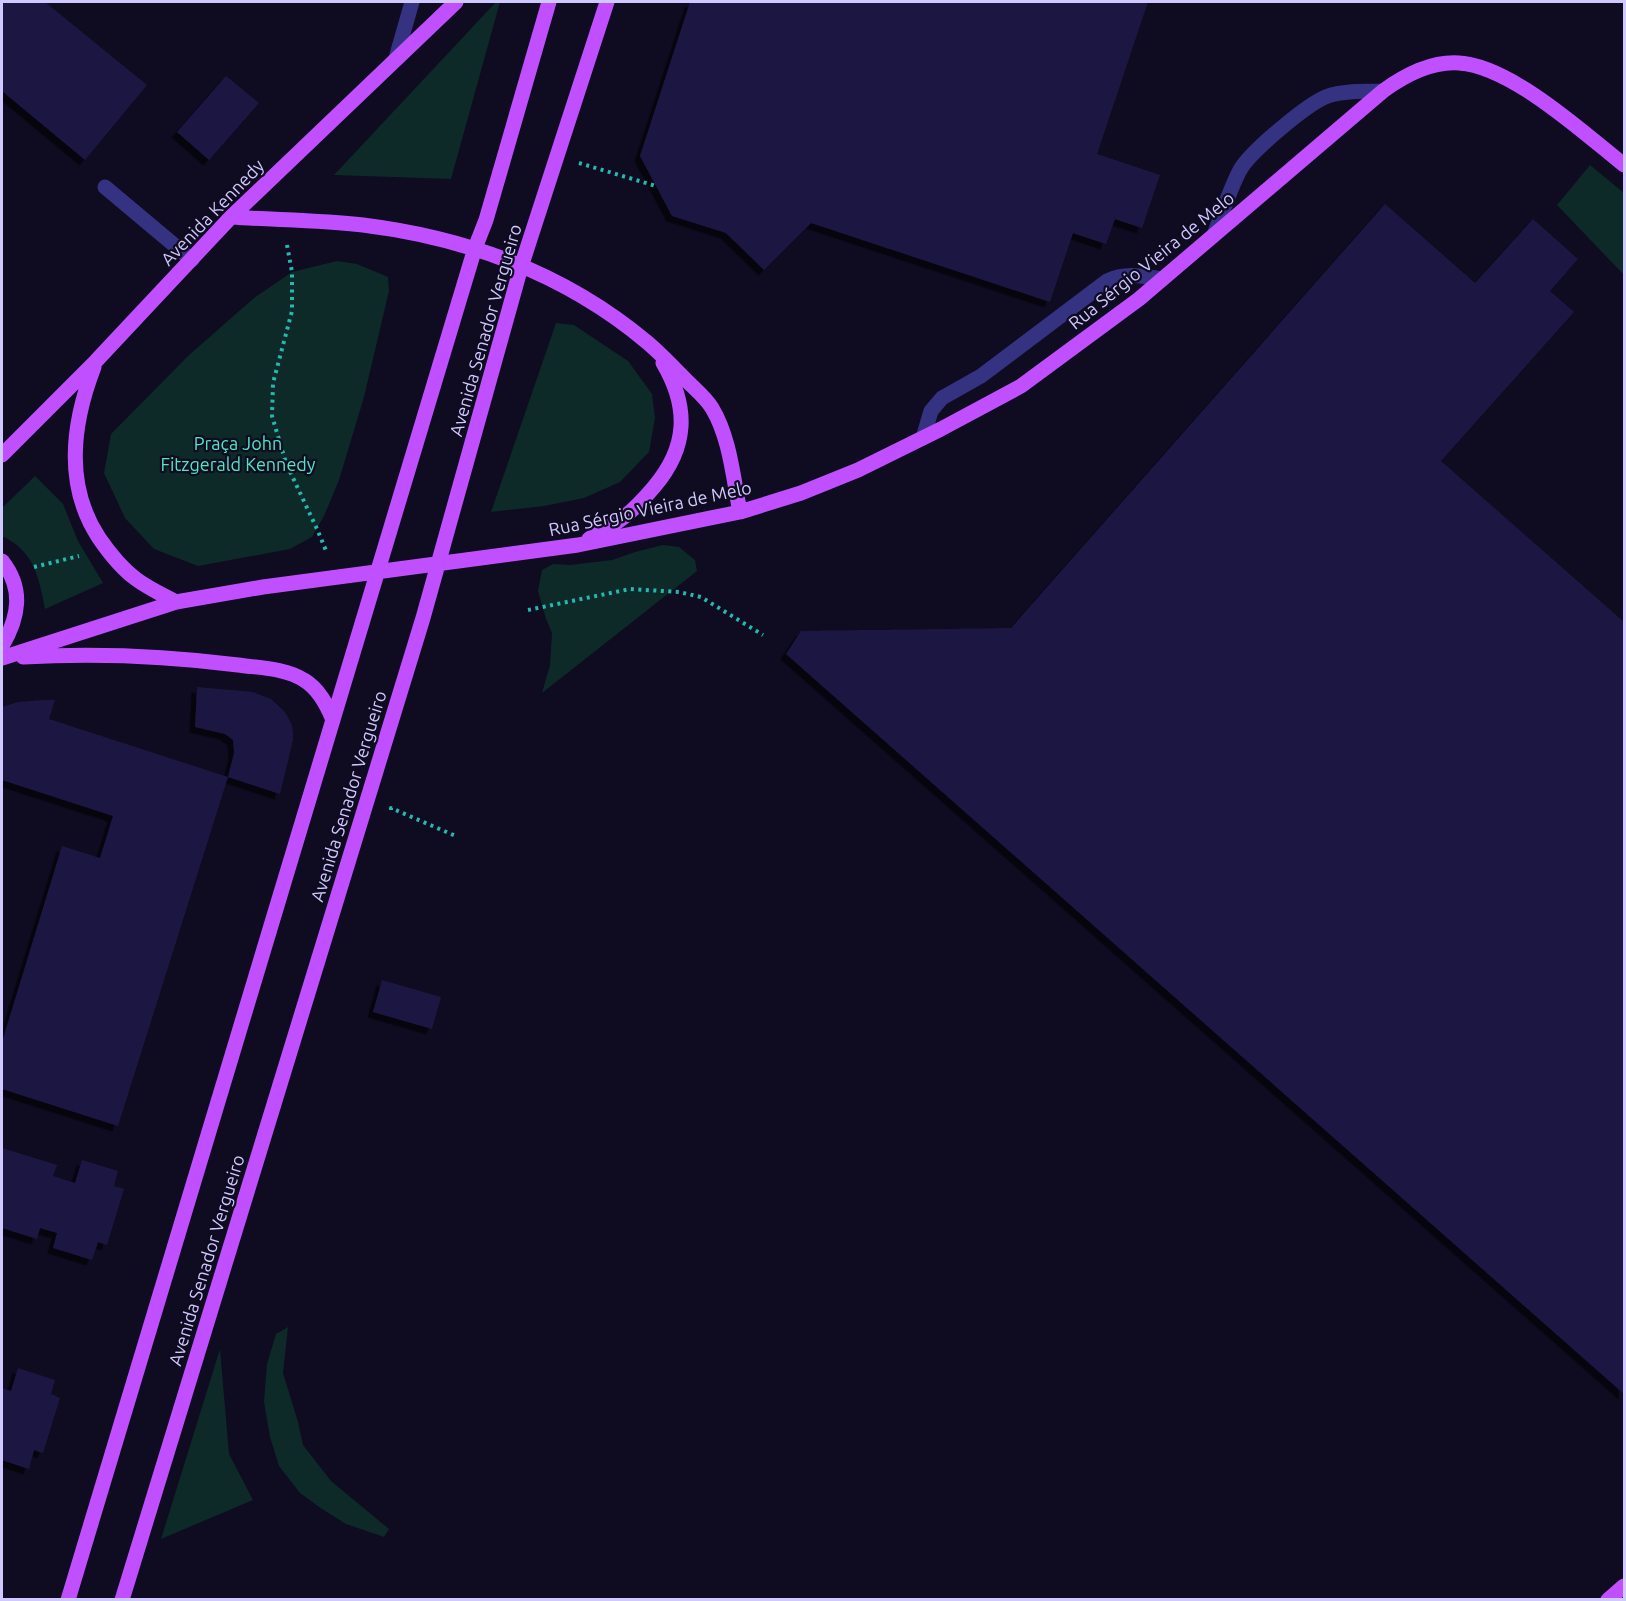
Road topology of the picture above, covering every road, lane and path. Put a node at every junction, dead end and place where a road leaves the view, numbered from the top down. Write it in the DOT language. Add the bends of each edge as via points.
graph roads {
  1 [pos="412,2"];
  2 [pos="456,2"];
  3 [pos="549,2"];
  4 [pos="607,2"];
  5 [pos="396,58"];
  6 [pos="1383,91"];
  7 [pos="556,156"];
  8 [pos="1624,165"];
  9 [pos="656,186"];
  10 [pos="105,187"];
  11 [pos="231,218"];
  12 [pos="282,220"];
  13 [pos="1214,235"];
  14 [pos="475,248"];
  15 [pos="192,260"];
  16 [pos="521,267"];
  17 [pos="1162,279"];
  18 [pos="656,350"];
  19 [pos="96,361"];
  20 [pos="923,438"];
  21 [pos="2,455"];
  22 [pos="740,512"];
  23 [pos="578,544"];
  24 [pos="106,549"];
  25 [pos="440,564"];
  26 [pos="6,568"];
  27 [pos="379,571"];
  28 [pos="336,577"];
  29 [pos="176,602"];
  30 [pos="528,610"];
  31 [pos="763,635"];
  32 [pos="2,646"];
  33 [pos="2,658"];
  34 [pos="333,720"];
  35 [pos="362,816"];
  36 [pos="458,837"];
  37 [pos="1624,1586"];
  38 [pos="68,1599"];
  39 [pos="122,1599"];
  40 [pos="1608,1599"];
  1 -- 5 [label="street"];
  2 -- 5 [label="main road, Avenida Kennedy"];
  3 -- 14 [label="main road, Avenida Senador Vergueiro"];
  4 -- 7 [label="main road, Avenida Senador Vergueiro"];
  5 -- 11 [label="main road, Avenida Kennedy"];
  6 -- 8 [label="main road, Rua Sérgio Vieira de Melo" via="1434,65 1459,63 1480,67 1518,85"];
  6 -- 13 [label="main road, Rua Sérgio Vieira de Melo"];
  6 -- 13 [label="street" via="1329,96 1291,120 1247,159"];
  7 -- 9 [label="path"];
  7 -- 16 [label="main road, Avenida Senador Vergueiro"];
  10 -- 15 [label="street"];
  11 -- 12 [label="main road"];
  11 -- 15 [label="main road, Avenida Kennedy"];
  12 -- 14 [label="main road" via="391,229"];
  12 -- 28 [label="path" via="292,272 292,311 273,383 272,416 286,463"];
  13 -- 17 [label="main road, Rua Sérgio Vieira de Melo"];
  14 -- 16 [label="main road"];
  14 -- 27 [label="main road, Avenida Senador Vergueiro"];
  15 -- 19 [label="main road, Avenida Kennedy"];
  16 -- 18 [label="main road" via="578,293"];
  16 -- 25 [label="main road, Avenida Senador Vergueiro"];
  17 -- 20 [label="main road, Rua Sérgio Vieira de Melo" via="1021,386"];
  17 -- 20 [label="street" via="1127,275 1107,281 981,376 942,398 932,411"];
  18 -- 22 [label="main road" via="711,406 724,433"];
  18 -- 23 [label="main road" via="679,399 682,427 675,454 658,483 632,511"];
  19 -- 21 [label="main road, Avenida Kennedy"];
  19 -- 24 [label="main road" via="80,416 75,461 82,504"];
  20 -- 22 [label="main road, Rua Sérgio Vieira de Melo" via="858,470"];
  22 -- 23 [label="main road, Rua Sérgio Vieira de Melo"];
  23 -- 25 [label="main road, Rua Sérgio Vieira de Melo"];
  24 -- 26 [label="path"];
  24 -- 29 [label="main road" via="136,579"];
  25 -- 27 [label="main road, Rua Sérgio Vieira de Melo"];
  25 -- 35 [label="main road, Avenida Senador Vergueiro"];
  26 -- 32 [label="main road" via="17,595 17,608"];
  27 -- 28 [label="main road"];
  27 -- 34 [label="main road, Avenida Senador Vergueiro"];
  28 -- 29 [label="main road"];
  29 -- 33 [label="main road"];
  30 -- 31 [label="path" via="630,589 679,592 701,597"];
  33 -- 34 [label="main road" via="147,657 276,670 311,685 324,700"];
  34 -- 38 [label="main road, Avenida Senador Vergueiro"];
  35 -- 36 [label="path" via="384,825 391,808"];
  35 -- 39 [label="main road, Avenida Senador Vergueiro"];
  37 -- 40 [label="main road"];
}
